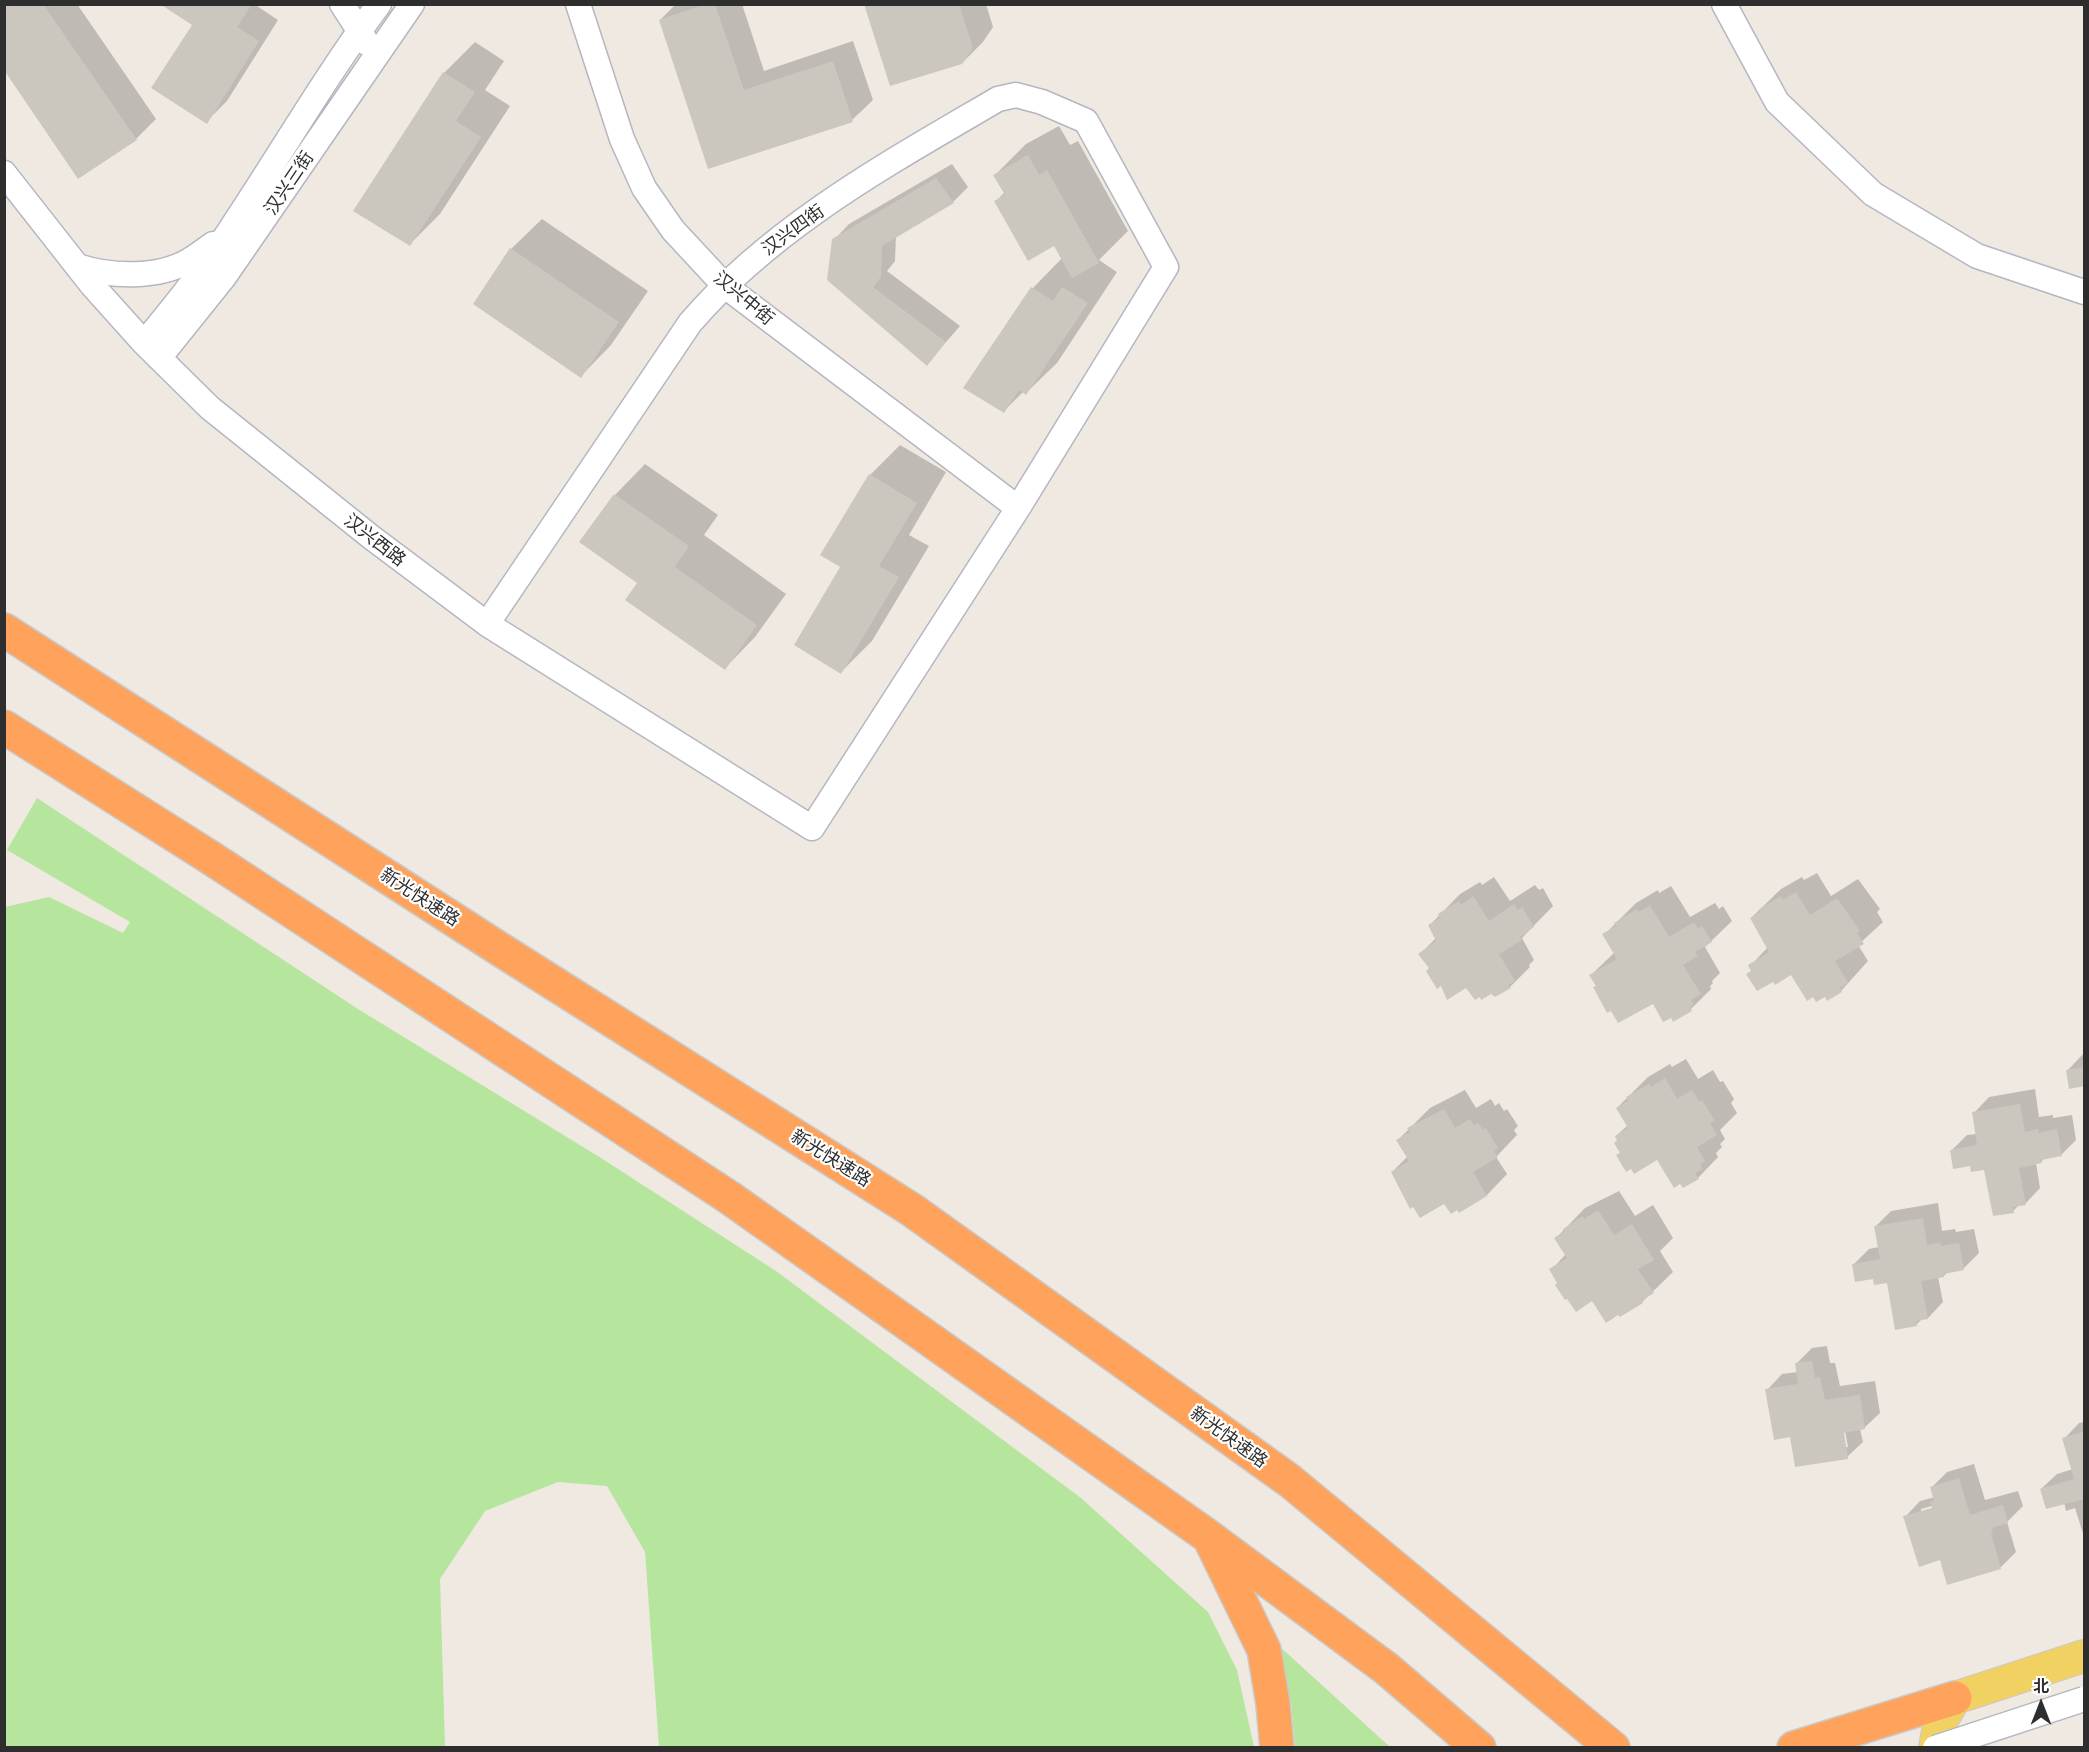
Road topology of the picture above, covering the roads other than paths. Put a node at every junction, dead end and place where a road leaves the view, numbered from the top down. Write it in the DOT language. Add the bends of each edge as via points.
graph roads {
  1 [pos="342,4"];
  2 [pos="379,4"];
  3 [pos="412,4"];
  4 [pos="578,4"];
  5 [pos="1724,4"];
  6 [pos="359,31"];
  7 [pos="375,56"];
  8 [pos="4,173"];
  9 [pos="230,232"];
  10 [pos="77,266"];
  11 [pos="725,286"];
  12 [pos="2085,292"];
  13 [pos="152,350"];
  14 [pos="1018,508"];
  15 [pos="487,624"];
  16 [pos="4,630"];
  17 [pos="4,727"];
  18 [pos="1209,1537"];
  19 [pos="2085,1656"];
  20 [pos="1955,1698"];
  21 [pos="2085,1699"];
  22 [pos="1607,1742"];
  23 [pos="1276,1748"];
  24 [pos="1479,1748"];
  25 [pos="1640,1748"];
  26 [pos="1794,1748"];
  27 [pos="1935,1748"];
  1 -- 6 [label="street"];
  2 -- 6 [label="street, 汉兴三街"];
  3 -- 7 [label="street, 汉兴三街"];
  4 -- 11 [label="street, 汉兴中街" via="622,139 644,188 673,230"];
  5 -- 12 [label="street" via="1777,102 1873,194 1977,255"];
  6 -- 7 [label="street"];
  6 -- 9 [label="street, 汉兴三街"];
  7 -- 13 [label="street, 汉兴三街" via="224,278"];
  8 -- 10 [label="street, 汉兴西路"];
  9 -- 10 [label="street" via="189,261 164,270 121,273"];
  9 -- 13 [label="street, 汉兴三街" via="177,303"];
  10 -- 13 [label="street, 汉兴西路"];
  11 -- 14 [label="street, 汉兴中街"];
  11 -- 14 [label="street, 汉兴四街" via="766,248 877,169 998,99 1016,95 1086,121 1166,267"];
  11 -- 15 [label="street, 汉兴四街" via="690,323"];
  13 -- 15 [label="street, 汉兴西路" via="219,415"];
  14 -- 15 [label="street, 汉兴西路" via="812,828"];
  16 -- 22 [label="highway, 新光快速路" via="912,1210 1290,1481"];
  17 -- 18 [label="highway" via="730,1198"];
  18 -- 23 [label="highway" via="1264,1650"];
  18 -- 24 [label="highway" via="1387,1669"];
  19 -- 20 [label="main road"];
  20 -- 26 [label="highway"];
  20 -- 27 [label="main road" via="1939,1725"];
  21 -- 27 [label="street, bridge"];
  22 -- 25 [label="highway"];
}
